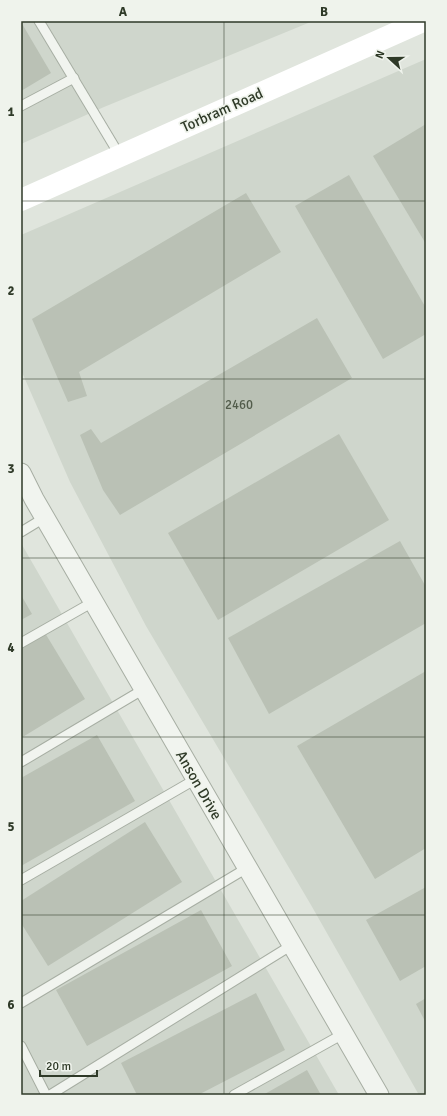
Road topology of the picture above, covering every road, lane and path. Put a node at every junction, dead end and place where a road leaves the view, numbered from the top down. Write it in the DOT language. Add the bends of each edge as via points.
graph roads {
  1 [pos="39,21"];
  2 [pos="423,21"];
  3 [pos="74,78"];
  4 [pos="21,106"];
  5 [pos="120,156"];
  6 [pos="21,200"];
  7 [pos="21,473"];
  8 [pos="44,518"];
  9 [pos="21,532"];
  10 [pos="93,602"];
  11 [pos="21,642"];
  12 [pos="144,689"];
  13 [pos="21,762"];
  14 [pos="196,779"];
  15 [pos="247,868"];
  16 [pos="21,880"];
  17 [pos="292,945"];
  18 [pos="21,1003"];
  19 [pos="343,1034"];
  20 [pos="21,1046"];
  21 [pos="46,1095"];
  22 [pos="50,1095"];
  23 [pos="234,1095"];
  24 [pos="379,1095"];
  1 -- 3 [label="lane"];
  2 -- 5 [label="main road, Torbram Road"];
  3 -- 4 [label="lane"];
  3 -- 5 [label="lane"];
  5 -- 6 [label="main road, Torbram Road"];
  7 -- 8 [label="street, Anson Drive"];
  8 -- 9 [label="lane"];
  8 -- 10 [label="street, Anson Drive"];
  10 -- 11 [label="lane"];
  10 -- 12 [label="street, Anson Drive"];
  12 -- 13 [label="lane"];
  12 -- 14 [label="street, Anson Drive"];
  14 -- 15 [label="street, Anson Drive"];
  14 -- 16 [label="lane"];
  15 -- 17 [label="street, Anson Drive"];
  15 -- 18 [label="lane"];
  17 -- 19 [label="street, Anson Drive"];
  17 -- 22 [label="lane"];
  19 -- 23 [label="lane"];
  19 -- 24 [label="street, Anson Drive"];
  20 -- 21 [label="lane"];
}
